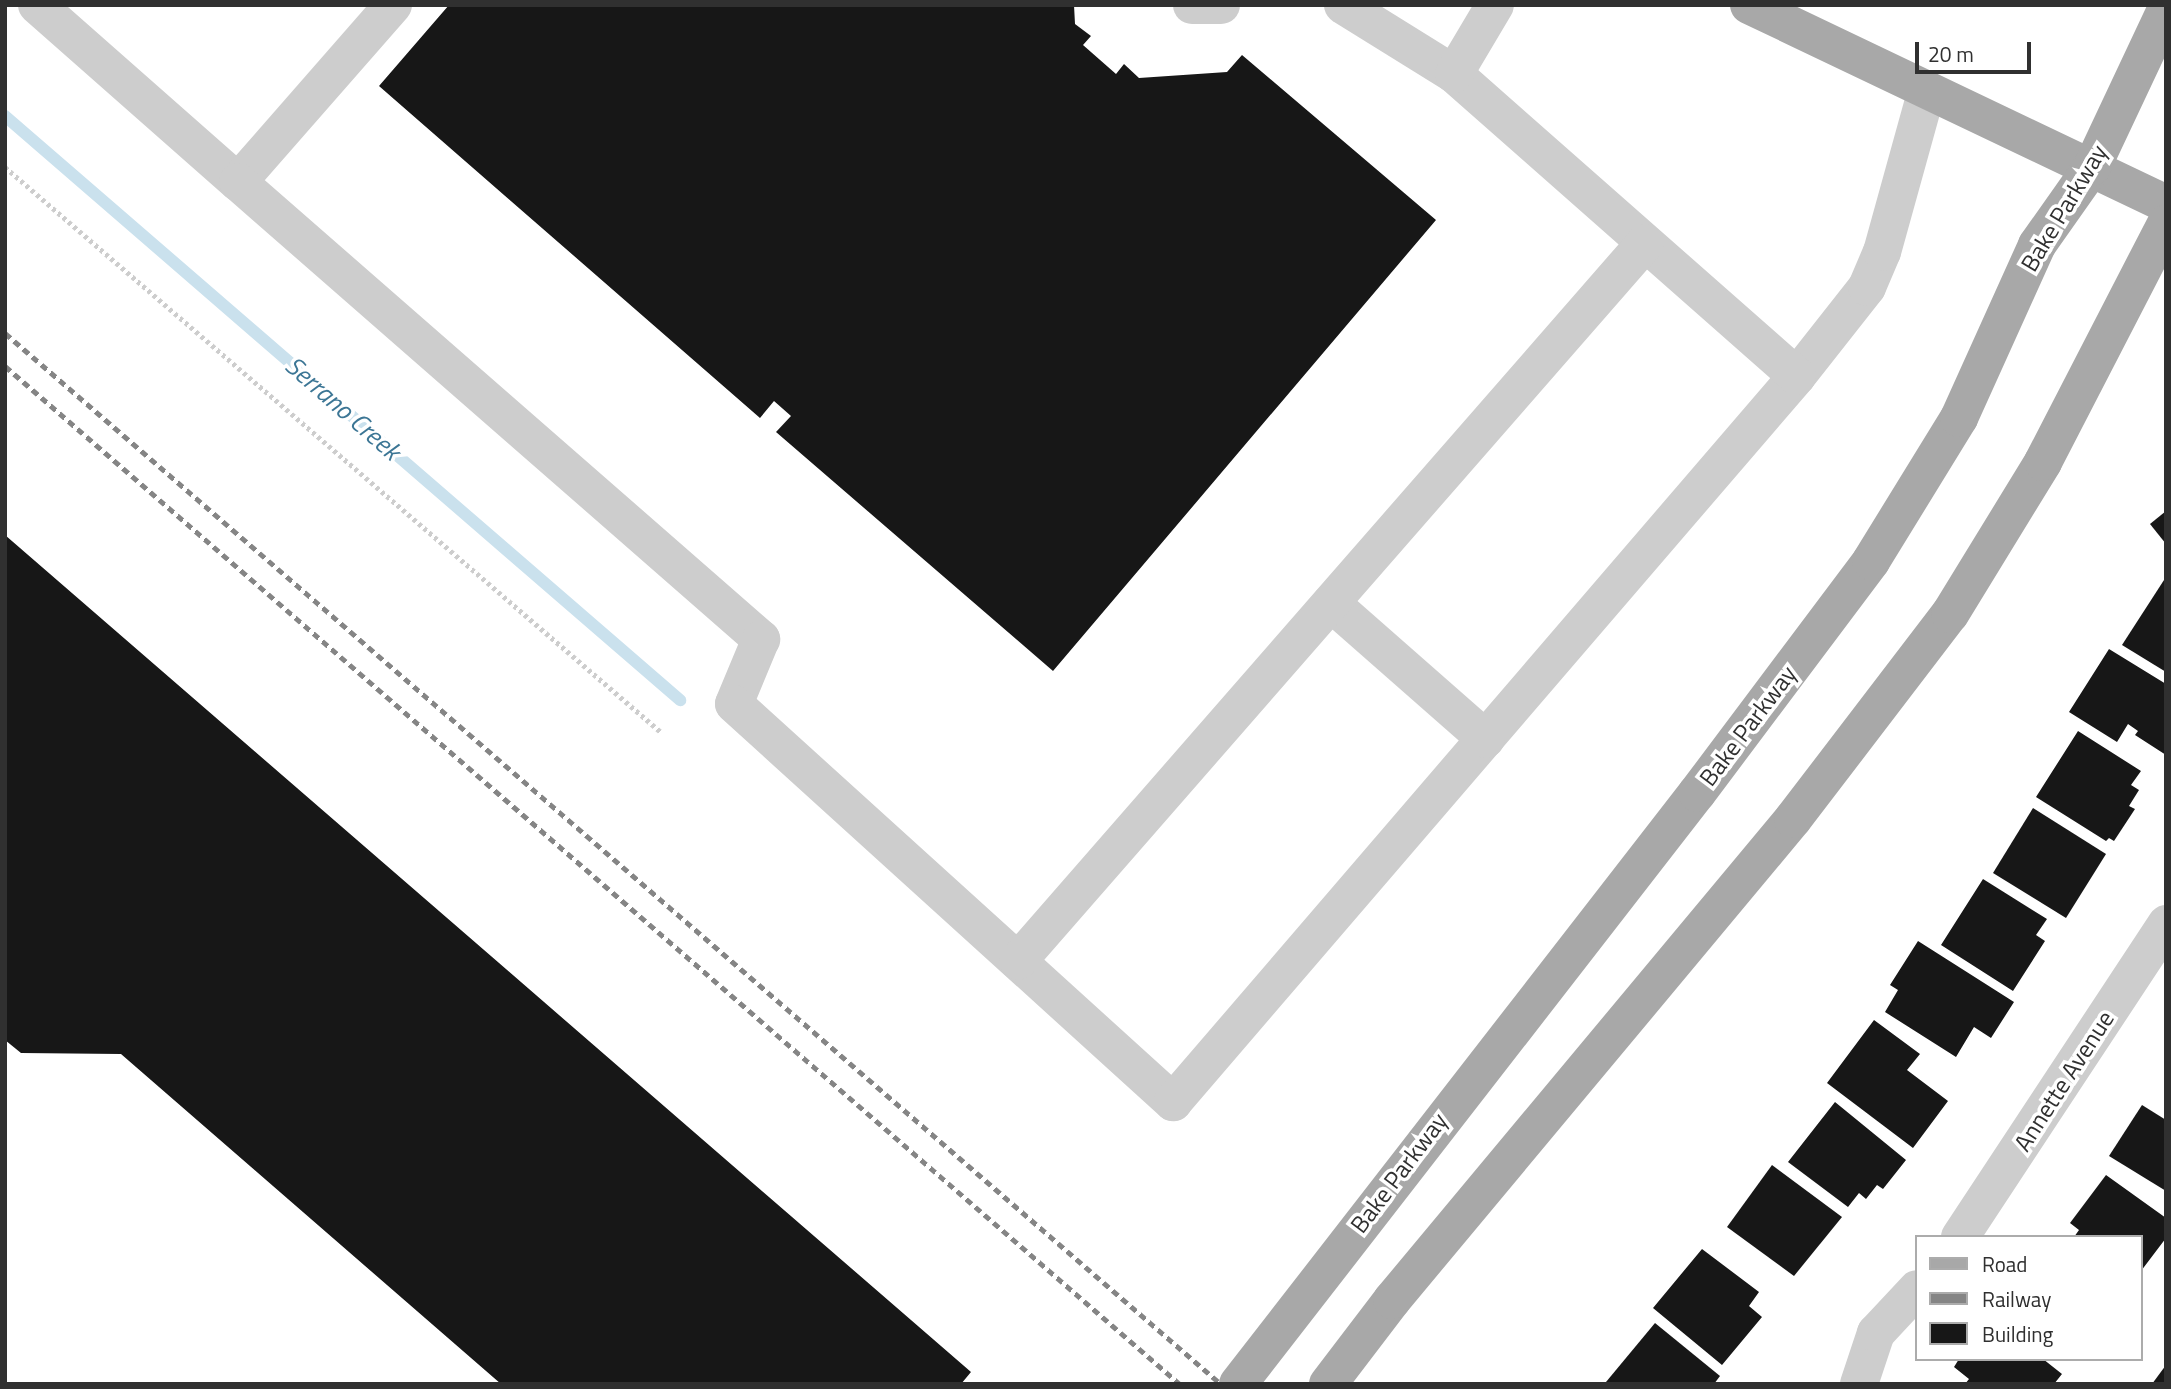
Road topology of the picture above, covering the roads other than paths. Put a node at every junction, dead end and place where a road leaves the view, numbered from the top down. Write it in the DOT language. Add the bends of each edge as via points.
graph roads {
  1 [pos="37,5"];
  2 [pos="393,5"];
  3 [pos="1192,5"];
  4 [pos="1222,5"];
  5 [pos="1343,5"];
  6 [pos="1494,5"];
  7 [pos="1749,5"];
  8 [pos="2166,10"];
  9 [pos="1454,74"];
  10 [pos="1927,90"];
  11 [pos="2092,167"];
  12 [pos="238,182"];
  13 [pos="2166,204"];
  14 [pos="2166,224"];
  15 [pos="1645,243"];
  16 [pos="1797,376"];
  17 [pos="1331,603"];
  18 [pos="1486,739"];
  19 [pos="2166,924"];
  20 [pos="1018,961"];
  21 [pos="1961,1235"];
  22 [pos="1916,1290"];
  23 [pos="1858,1381"];
  24 [pos="1238,1384"];
  25 [pos="1328,1384"];
  1 -- 12 [label="street"];
  2 -- 12 [label="street"];
  3 -- 4 [label="street"];
  5 -- 9 [label="street"];
  6 -- 9 [label="street"];
  7 -- 10 [label="main road"];
  8 -- 11 [label="main road, Bake Parkway"];
  9 -- 15 [label="street"];
  10 -- 11 [label="main road"];
  10 -- 16 [label="street" via="1882,252 1867,287"];
  11 -- 13 [label="main road"];
  11 -- 24 [label="main road, Bake Parkway" via="2037,245 1959,418 1871,561 1697,793"];
  12 -- 20 [label="street" via="761,639 734,704"];
  14 -- 25 [label="main road" via="2043,463 1950,614 1793,819 1392,1300"];
  15 -- 16 [label="street"];
  15 -- 17 [label="street"];
  16 -- 18 [label="street"];
  17 -- 18 [label="street"];
  17 -- 20 [label="street"];
  18 -- 20 [label="street" via="1173,1102"];
  19 -- 21 [label="street, Annette Avenue"];
  22 -- 23 [label="street" via="1876,1334"];
}
